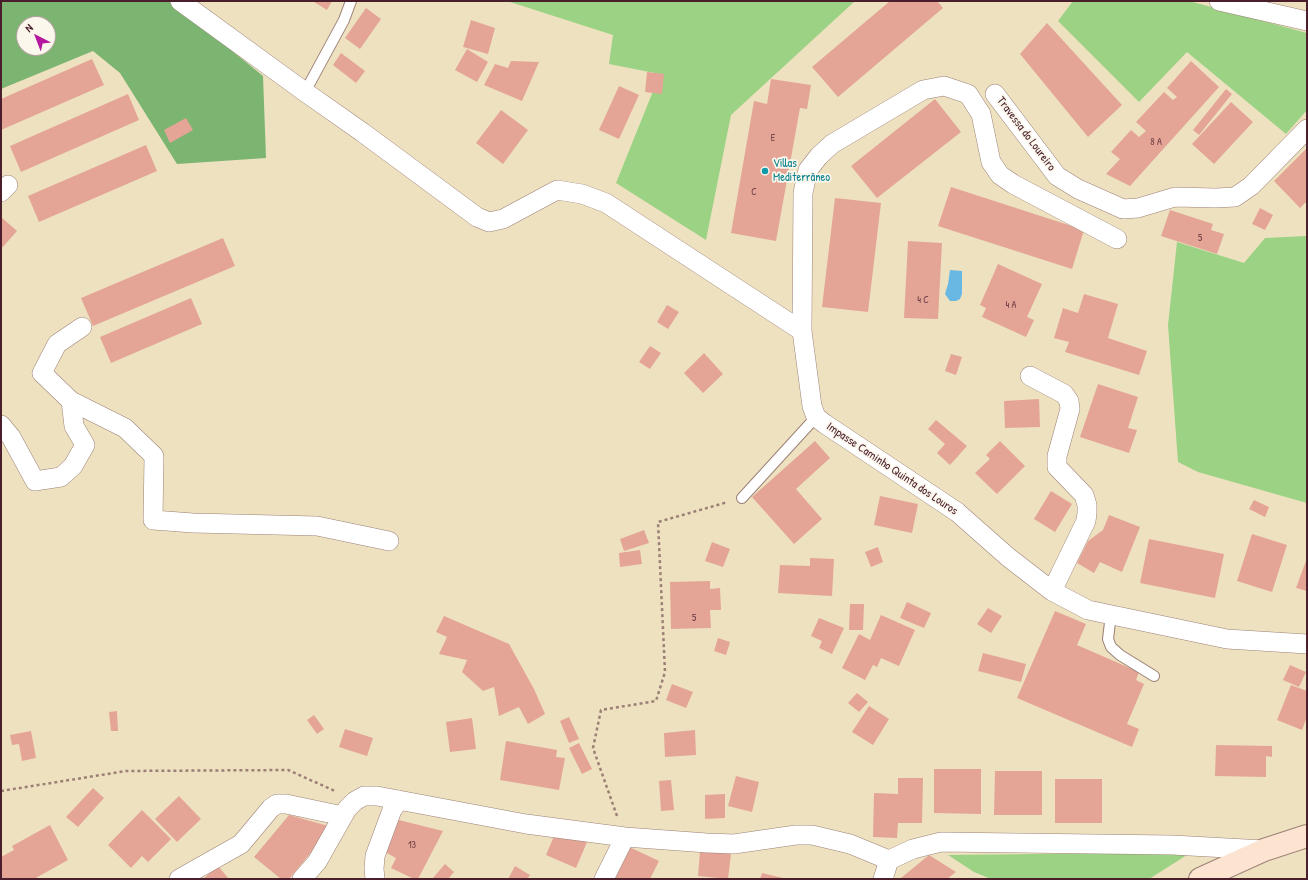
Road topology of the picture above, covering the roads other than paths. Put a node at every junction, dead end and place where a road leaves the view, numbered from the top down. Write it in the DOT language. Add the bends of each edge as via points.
graph roads {
  1 [pos="180,1"];
  2 [pos="351,1"];
  3 [pos="1221,1"];
  4 [pos="1307,21"];
  5 [pos="305,92"];
  6 [pos="995,94"];
  7 [pos="1307,129"];
  8 [pos="1117,239"];
  9 [pos="82,327"];
  10 [pos="802,331"];
  11 [pos="1030,376"];
  12 [pos="71,401"];
  13 [pos="816,417"];
  14 [pos="1,425"];
  15 [pos="742,498"];
  16 [pos="389,541"];
  17 [pos="1052,591"];
  18 [pos="1111,614"];
  19 [pos="1307,644"];
  20 [pos="1154,676"];
  21 [pos="399,800"];
  22 [pos="343,816"];
  23 [pos="1307,836"];
  24 [pos="625,837"];
  25 [pos="1264,850"];
  26 [pos="889,860"];
  27 [pos="179,879"];
  28 [pos="302,879"];
  29 [pos="375,879"];
  30 [pos="604,879"];
  31 [pos="883,879"];
  32 [pos="1200,879"];
  1 -- 5 [label="street"];
  2 -- 5 [label="lane" via="344,20"];
  3 -- 4 [label="street"];
  5 -- 10 [label="street" via="476,217 489,222 503,219 557,190 588,196 606,203"];
  6 -- 7 [label="street, Travessa do Loureiro" via="1057,176 1078,189 1123,209 1138,208 1175,197 1235,197 1251,186"];
  8 -- 10 [label="street, Impasse Caminho Quinta dos Louros" via="1000,176 991,162 981,114 968,94 944,86 923,90 832,144 808,170 803,193"];
  9 -- 12 [label="street" via="57,344 42,373"];
  10 -- 13 [label="street, Impasse Caminho Quinta dos Louros" via="812,406"];
  11 -- 17 [label="street" via="1064,394 1069,401 1070,409 1057,456 1057,467 1084,495 1088,513"];
  12 -- 14 [label="street" via="74,426 85,445 73,466 61,477 35,481 11,437"];
  12 -- 16 [label="street" via="125,428 154,456 153,520 317,526"];
  13 -- 15 [label="lane"];
  13 -- 17 [label="street, Impasse Caminho Quinta dos Louros" via="956,512"];
  17 -- 18 [label="street, Impasse Caminho Quinta dos Louros" via="1088,610"];
  18 -- 19 [label="street, Impasse Caminho Quinta dos Louros" via="1227,639"];
  18 -- 20 [label="lane" via="1108,639 1111,647 1120,656"];
  21 -- 22 [label="street" via="364,796 355,801"];
  21 -- 24 [label="street" via="526,824"];
  21 -- 29 [label="street" via="392,810 375,856"];
  22 -- 27 [label="street" via="277,804 241,844"];
  22 -- 28 [label="street" via="317,862"];
  23 -- 25 [label="main road"];
  24 -- 26 [label="street" via="734,844 812,835 850,844"];
  24 -- 30 [label="street"];
  25 -- 26 [label="street" via="941,842 913,848"];
  25 -- 32 [label="main road"];
  26 -- 31 [label="street"];
}
